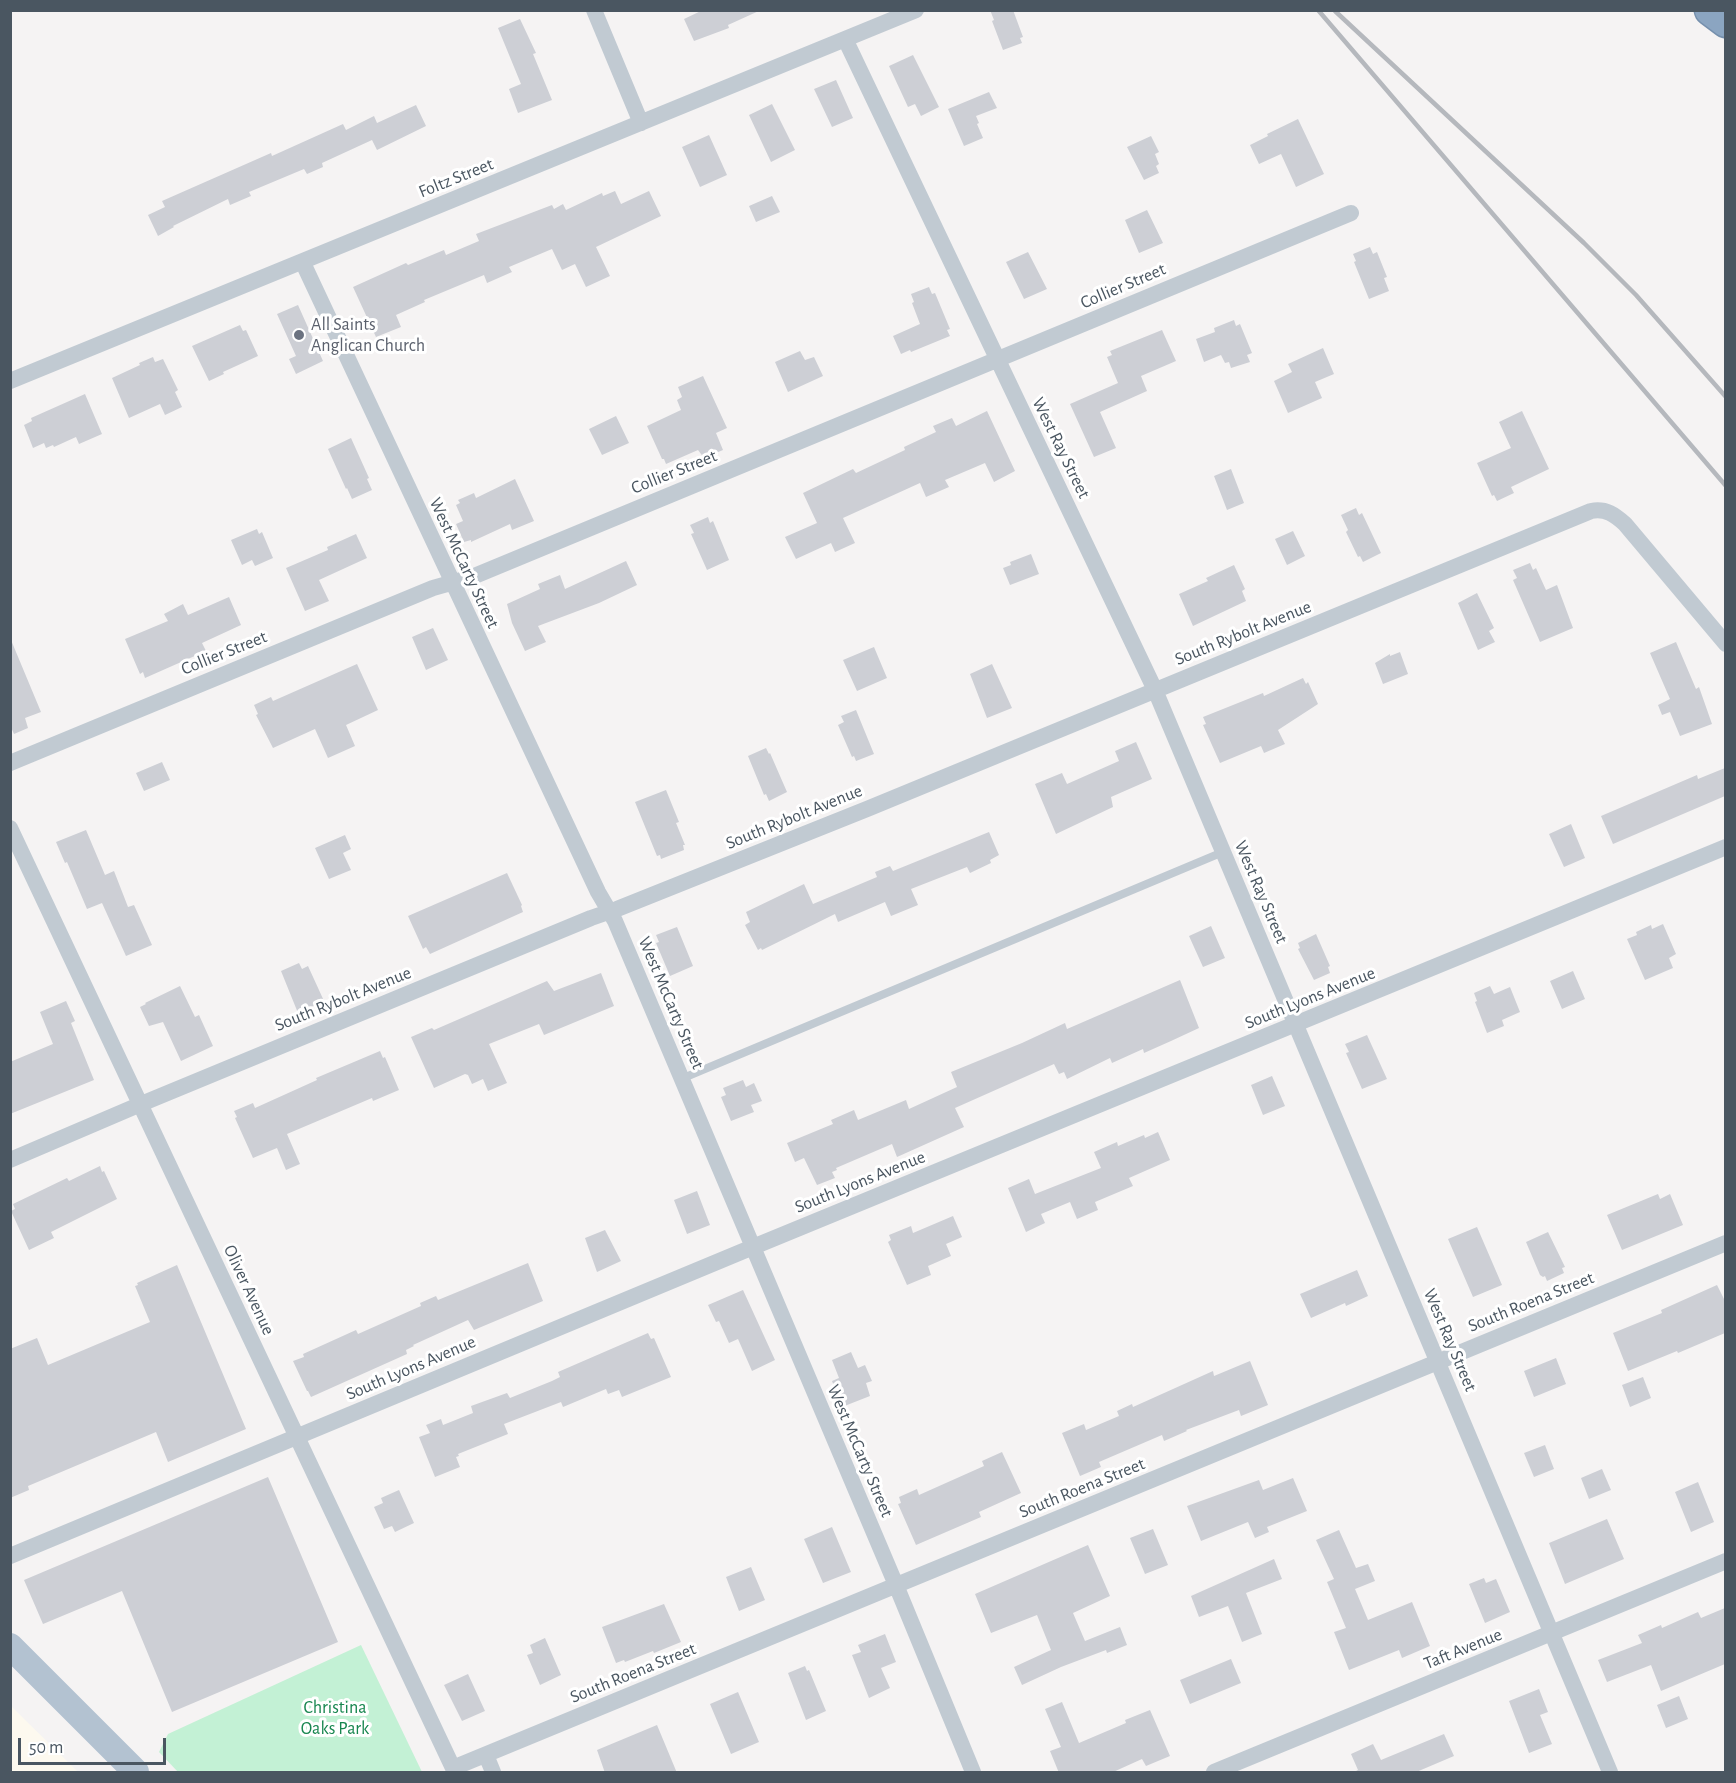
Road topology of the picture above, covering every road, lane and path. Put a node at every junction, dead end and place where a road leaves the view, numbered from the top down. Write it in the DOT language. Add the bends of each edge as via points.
graph roads {
  1 [pos="594,10"];
  2 [pos="916,10"];
  3 [pos="1710,10"];
  4 [pos="1725,22"];
  5 [pos="846,40"];
  6 [pos="641,123"];
  7 [pos="1351,213"];
  8 [pos="303,263"];
  9 [pos="997,360"];
  10 [pos="10,381"];
  11 [pos="452,582"];
  12 [pos="1725,644"];
  13 [pos="1155,690"];
  14 [pos="10,763"];
  15 [pos="10,828"];
  16 [pos="1725,847"];
  17 [pos="1224,852"];
  18 [pos="609,911"];
  19 [pos="1296,1024"];
  20 [pos="681,1079"];
  21 [pos="141,1104"];
  22 [pos="10,1160"];
  23 [pos="1725,1243"];
  24 [pos="753,1247"];
  25 [pos="1438,1362"];
  26 [pos="297,1436"];
  27 [pos="10,1556"];
  28 [pos="1725,1561"];
  29 [pos="896,1585"];
  30 [pos="1552,1633"];
  31 [pos="10,1646"];
  32 [pos="486,1755"];
  33 [pos="453,1768"];
  34 [pos="136,1773"];
  35 [pos="493,1773"];
  36 [pos="973,1773"];
  37 [pos="1214,1773"];
  38 [pos="1610,1773"];
  1 -- 6 [label="street"];
  2 -- 5 [label="street, Foltz Street"];
  3 -- 4 [label="highway"];
  5 -- 6 [label="street, Foltz Street"];
  5 -- 9 [label="street, West Ray Street"];
  6 -- 8 [label="street, Foltz Street"];
  7 -- 9 [label="street, Collier Street"];
  8 -- 10 [label="street, Foltz Street"];
  8 -- 11 [label="street, West McCarty Street"];
  9 -- 11 [label="street, Collier Street"];
  9 -- 13 [label="street, West Ray Street"];
  11 -- 14 [label="street, Collier Street"];
  11 -- 18 [label="street, West McCarty Street"];
  12 -- 13 [label="street, South Rybolt Avenue" via="1625,525 1600,510"];
  13 -- 17 [label="street, West Ray Street"];
  13 -- 18 [label="street, South Rybolt Avenue"];
  15 -- 21 [label="street, Oliver Avenue"];
  16 -- 19 [label="street, South Lyons Avenue"];
  17 -- 19 [label="street, West Ray Street"];
  17 -- 20 [label="lane"];
  18 -- 20 [label="street, West McCarty Street"];
  18 -- 21 [label="street, South Rybolt Avenue"];
  19 -- 24 [label="street, South Lyons Avenue"];
  19 -- 25 [label="street, West Ray Street"];
  20 -- 24 [label="street, West McCarty Street"];
  21 -- 22 [label="street, South Rybolt Avenue"];
  21 -- 26 [label="street, Oliver Avenue"];
  23 -- 25 [label="street, South Roena Street"];
  24 -- 26 [label="street, South Lyons Avenue"];
  24 -- 29 [label="street, West McCarty Street"];
  25 -- 29 [label="street, South Roena Street"];
  25 -- 30 [label="street, West Ray Street"];
  26 -- 27 [label="street, South Lyons Avenue"];
  26 -- 33 [label="street, Oliver Avenue"];
  28 -- 30 [label="street, Taft Avenue"];
  29 -- 32 [label="street, South Roena Street"];
  29 -- 36 [label="street, West McCarty Street"];
  30 -- 37 [label="street, Taft Avenue"];
  30 -- 38 [label="street, West Ray Street"];
  31 -- 34 [label="main road"];
  32 -- 33 [label="street, South Roena Street"];
  32 -- 35 [label="street"];
}
